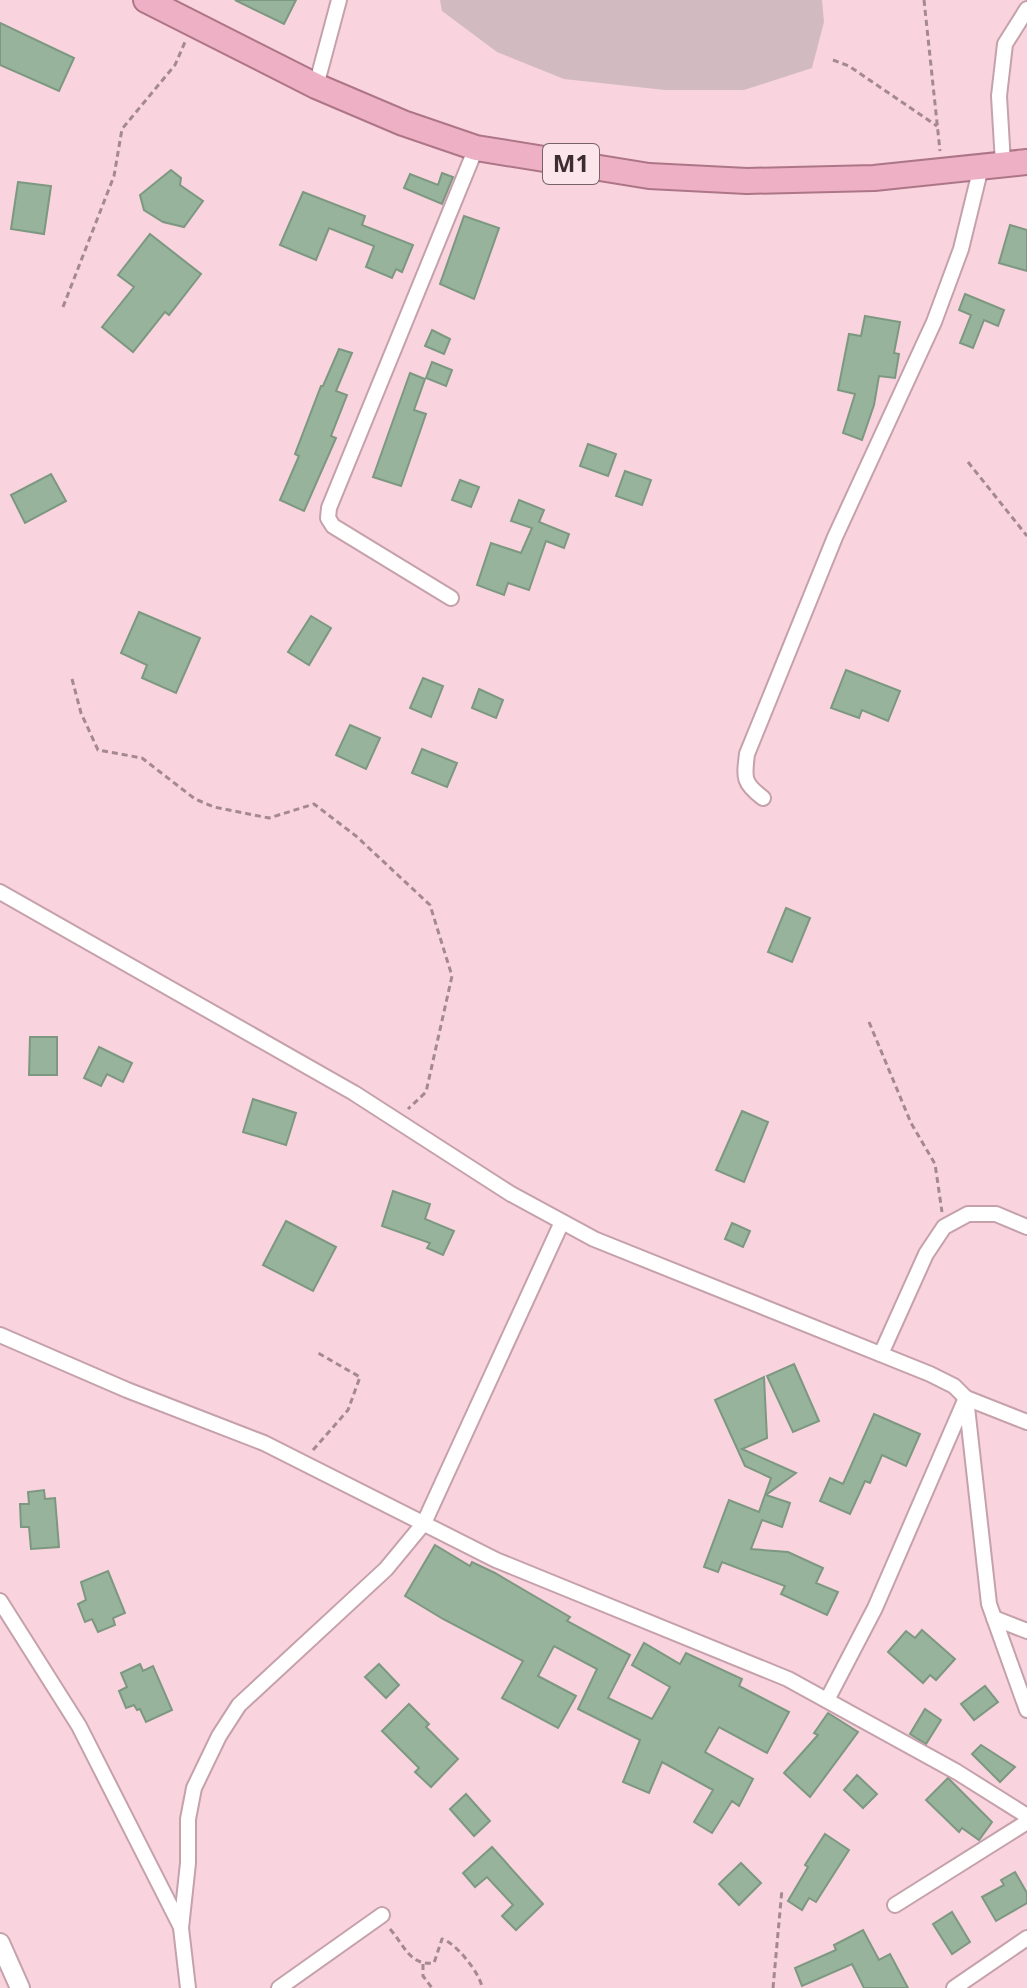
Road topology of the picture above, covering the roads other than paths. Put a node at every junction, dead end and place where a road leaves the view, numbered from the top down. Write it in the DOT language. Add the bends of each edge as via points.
graph roads {
  1 [pos="146,0"];
  2 [pos="339,0"];
  3 [pos="1027,9"];
  4 [pos="316,86"];
  5 [pos="476,148"];
  6 [pos="1003,164"];
  7 [pos="451,598"];
  8 [pos="763,798"];
  9 [pos="0,892"];
  10 [pos="562,1222"];
  11 [pos="1027,1227"];
  12 [pos="0,1335"];
  13 [pos="881,1354"];
  14 [pos="966,1398"];
  15 [pos="1027,1422"];
  16 [pos="424,1523"];
  17 [pos="0,1601"];
  18 [pos="994,1618"];
  19 [pos="1027,1631"];
  20 [pos="827,1700"];
  21 [pos="1027,1710"];
  22 [pos="1027,1816"];
  23 [pos="1027,1822"];
  24 [pos="895,1905"];
  25 [pos="385,1920"];
  26 [pos="181,1928"];
  27 [pos="1027,1938"];
  28 [pos="0,1943"];
  29 [pos="20,1988"];
  30 [pos="188,1988"];
  31 [pos="279,1988"];
  32 [pos="954,1988"];
  1 -- 4 [label="highway, M1"];
  2 -- 4 [label="street"];
  3 -- 6 [label="street" via="1005,44 999,96"];
  4 -- 5 [label="highway, M1"];
  5 -- 6 [label="highway, M1" via="649,176 719,180 874,178"];
  5 -- 7 [label="street" via="328,518"];
  6 -- 8 [label="street" via="835,537 747,754 745,777"];
  9 -- 10 [label="street" via="354,1093"];
  10 -- 13 [label="street"];
  10 -- 16 [label="street"];
  11 -- 13 [label="street" via="996,1214 968,1214 944,1227 926,1254"];
  12 -- 16 [label="street" via="264,1443"];
  13 -- 14 [label="street" via="954,1386"];
  14 -- 15 [label="street"];
  14 -- 18 [label="street"];
  14 -- 20 [label="street" via="875,1608"];
  16 -- 20 [label="street" via="496,1560 788,1679"];
  16 -- 26 [label="street" via="386,1569 239,1705 219,1736 194,1788"];
  17 -- 26 [label="street" via="79,1726"];
  18 -- 19 [label="street"];
  18 -- 21 [label="street"];
  20 -- 22 [label="street"];
  23 -- 24 [label="street"];
  25 -- 31 [label="street"];
  26 -- 30 [label="street"];
  27 -- 32 [label="street"];
  28 -- 29 [label="street"];
}
